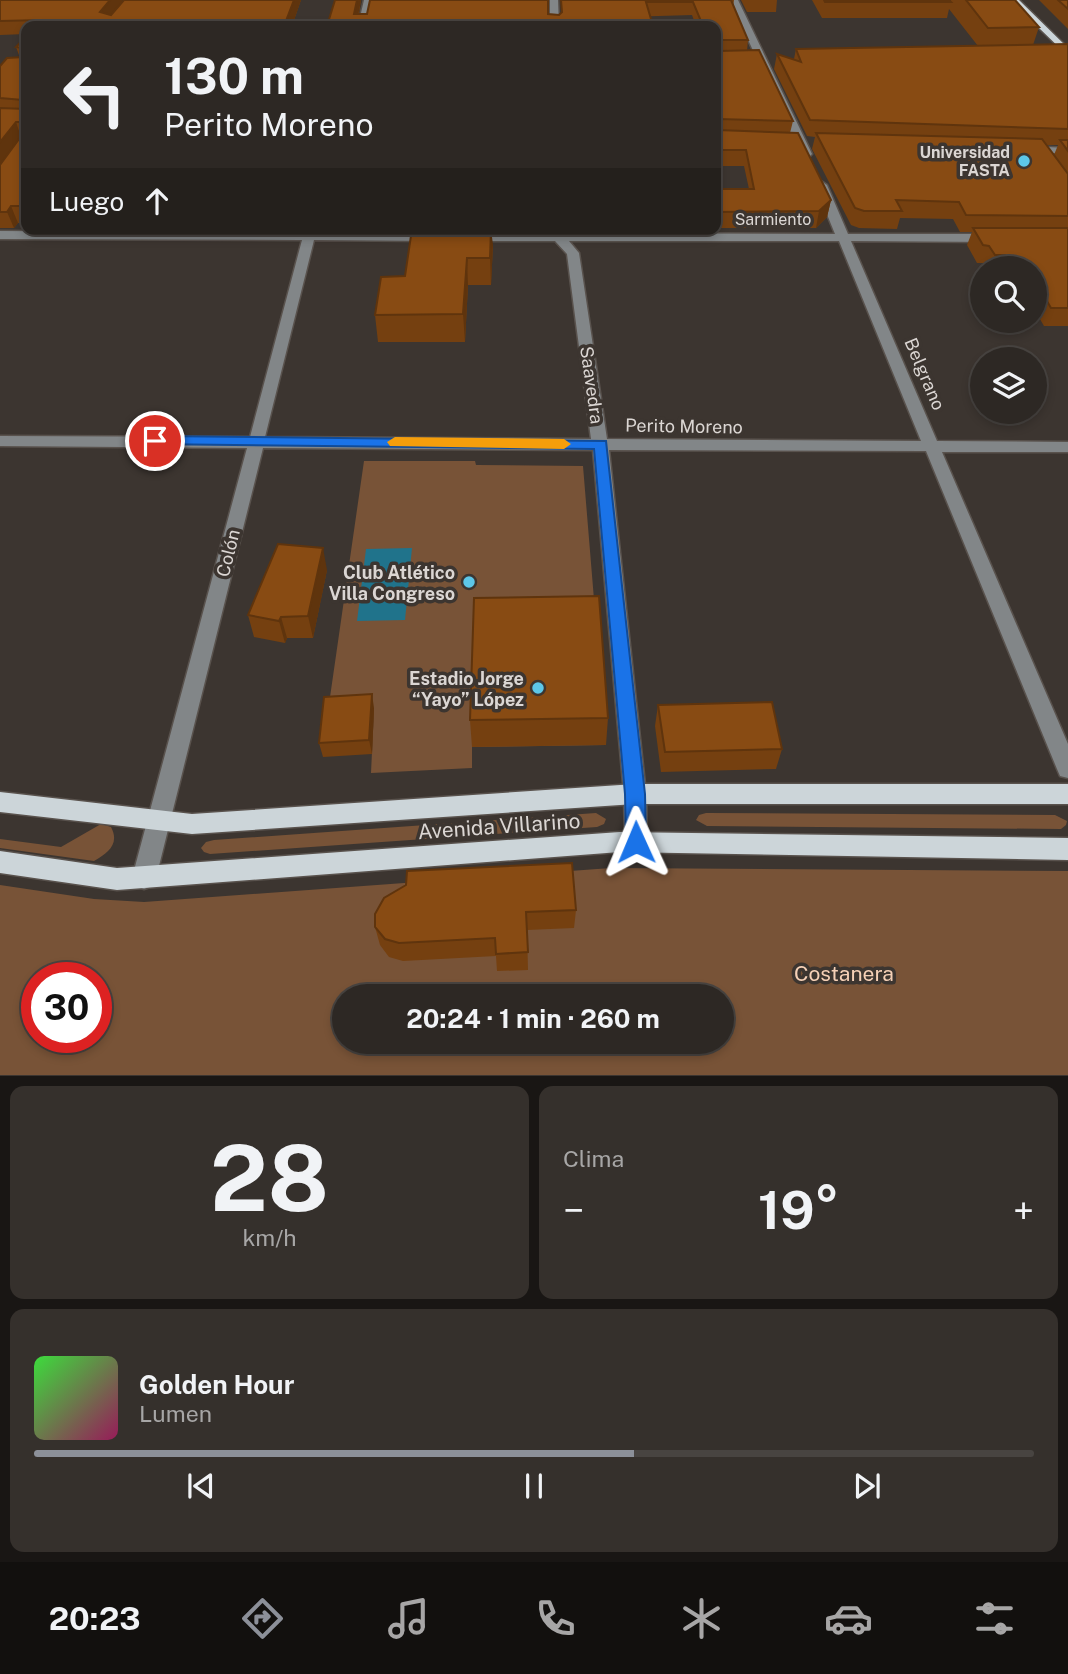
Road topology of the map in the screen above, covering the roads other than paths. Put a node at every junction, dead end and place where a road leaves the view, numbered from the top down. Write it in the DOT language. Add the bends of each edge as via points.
graph roads {
  1 [pos="368,0"];
  2 [pos="554,0"];
  3 [pos="734,0"];
  4 [pos="1014,0"];
  5 [pos="1025,0"];
  6 [pos="363,21"];
  7 [pos="555,21"];
  8 [pos="1068,42"];
  9 [pos="1068,54"];
  10 [pos="1054,55"];
  11 [pos="747,60"];
  12 [pos="764,60"];
  13 [pos="778,60"];
  14 [pos="1014,149"];
  15 [pos="1040,150"];
  16 [pos="1068,150"];
  17 [pos="1051,164"];
  18 [pos="812,166"];
  19 [pos="818,178"];
  20 [pos="0,235"];
  21 [pos="21,235"];
  22 [pos="309,235"];
  23 [pos="556,235"];
  24 [pos="700,235"];
  25 [pos="845,237"];
  26 [pos="1003,238"];
  27 [pos="0,441"];
  28 [pos="257,441"];
  29 [pos="600,444"];
  30 [pos="1068,447"];
  31 [pos="933,448"];
  32 [pos="1068,769"];
  33 [pos="635,794"];
  34 [pos="1068,794"];
  35 [pos="0,802"];
  36 [pos="159,820"];
  37 [pos="636,842"];
  38 [pos="1068,849"];
  39 [pos="0,862"];
  40 [pos="145,878"];
  1 -- 6 [label="street"];
  2 -- 7 [label="street"];
  3 -- 12 [label="street"];
  4 -- 9 [label="main road"];
  5 -- 8 [label="main road"];
  9 -- 10 [label="street"];
  11 -- 12 [label="street"];
  12 -- 13 [label="street"];
  12 -- 18 [label="street"];
  14 -- 15 [label="street"];
  15 -- 16 [label="street"];
  15 -- 17 [label="street"];
  19 -- 25 [label="street, Belgrano"];
  20 -- 21 [label="street, Sarmiento"];
  22 -- 28 [label="street, Colón"];
  23 -- 29 [label="street, Saavedra" via="573,253"];
  24 -- 25 [label="street, Sarmiento"];
  25 -- 26 [label="street, Sarmiento"];
  25 -- 31 [label="street, Belgrano"];
  27 -- 28 [label="street, Perito Moreno"];
  28 -- 29 [label="street, Perito Moreno"];
  28 -- 36 [label="street, Colón"];
  29 -- 31 [label="street, Perito Moreno"];
  29 -- 33 [label="street, Saavedra"];
  30 -- 31 [label="street, Perito Moreno"];
  31 -- 32 [label="street, Belgrano"];
  33 -- 34 [label="main road, Avenida Villarino"];
  33 -- 36 [label="main road, Avenida Villarino" via="192,824"];
  33 -- 37 [label="street, Saavedra"];
  35 -- 36 [label="main road, Avenida Villarino"];
  36 -- 40 [label="street, Colón"];
  37 -- 38 [label="main road, Avenida Villarino"];
  37 -- 40 [label="main road, Avenida Villarino"];
  39 -- 40 [label="main road, Avenida Villarino" via="117,879"];
}
